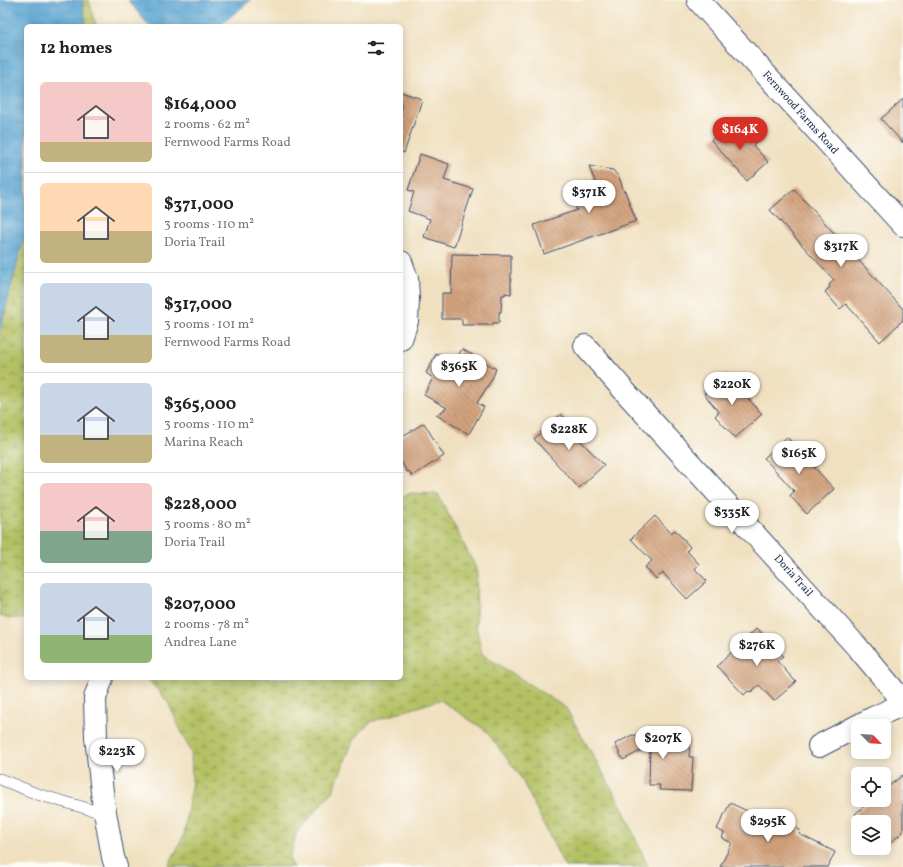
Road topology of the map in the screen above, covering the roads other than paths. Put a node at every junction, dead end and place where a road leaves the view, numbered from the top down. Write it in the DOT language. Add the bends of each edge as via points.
graph roads {
  1 [pos="698,0"];
  2 [pos="903,225"];
  3 [pos="403,268"];
  4 [pos="403,332"];
  5 [pos="585,346"];
  6 [pos="101,680"];
  7 [pos="903,703"];
  8 [pos="819,746"];
  9 [pos="0,779"];
  10 [pos="106,814"];
  11 [pos="116,867"];
  1 -- 2 [label="street, Fernwood Farms Road"];
  3 -- 4 [label="street" via="407,279 408,299 407,321"];
  5 -- 7 [label="street, Doria Trail" via="859,649"];
  6 -- 10 [label="street" via="95,698 96,737"];
  7 -- 8 [label="street"];
  9 -- 10 [label="lane" via="37,794"];
  10 -- 11 [label="street"];
}
